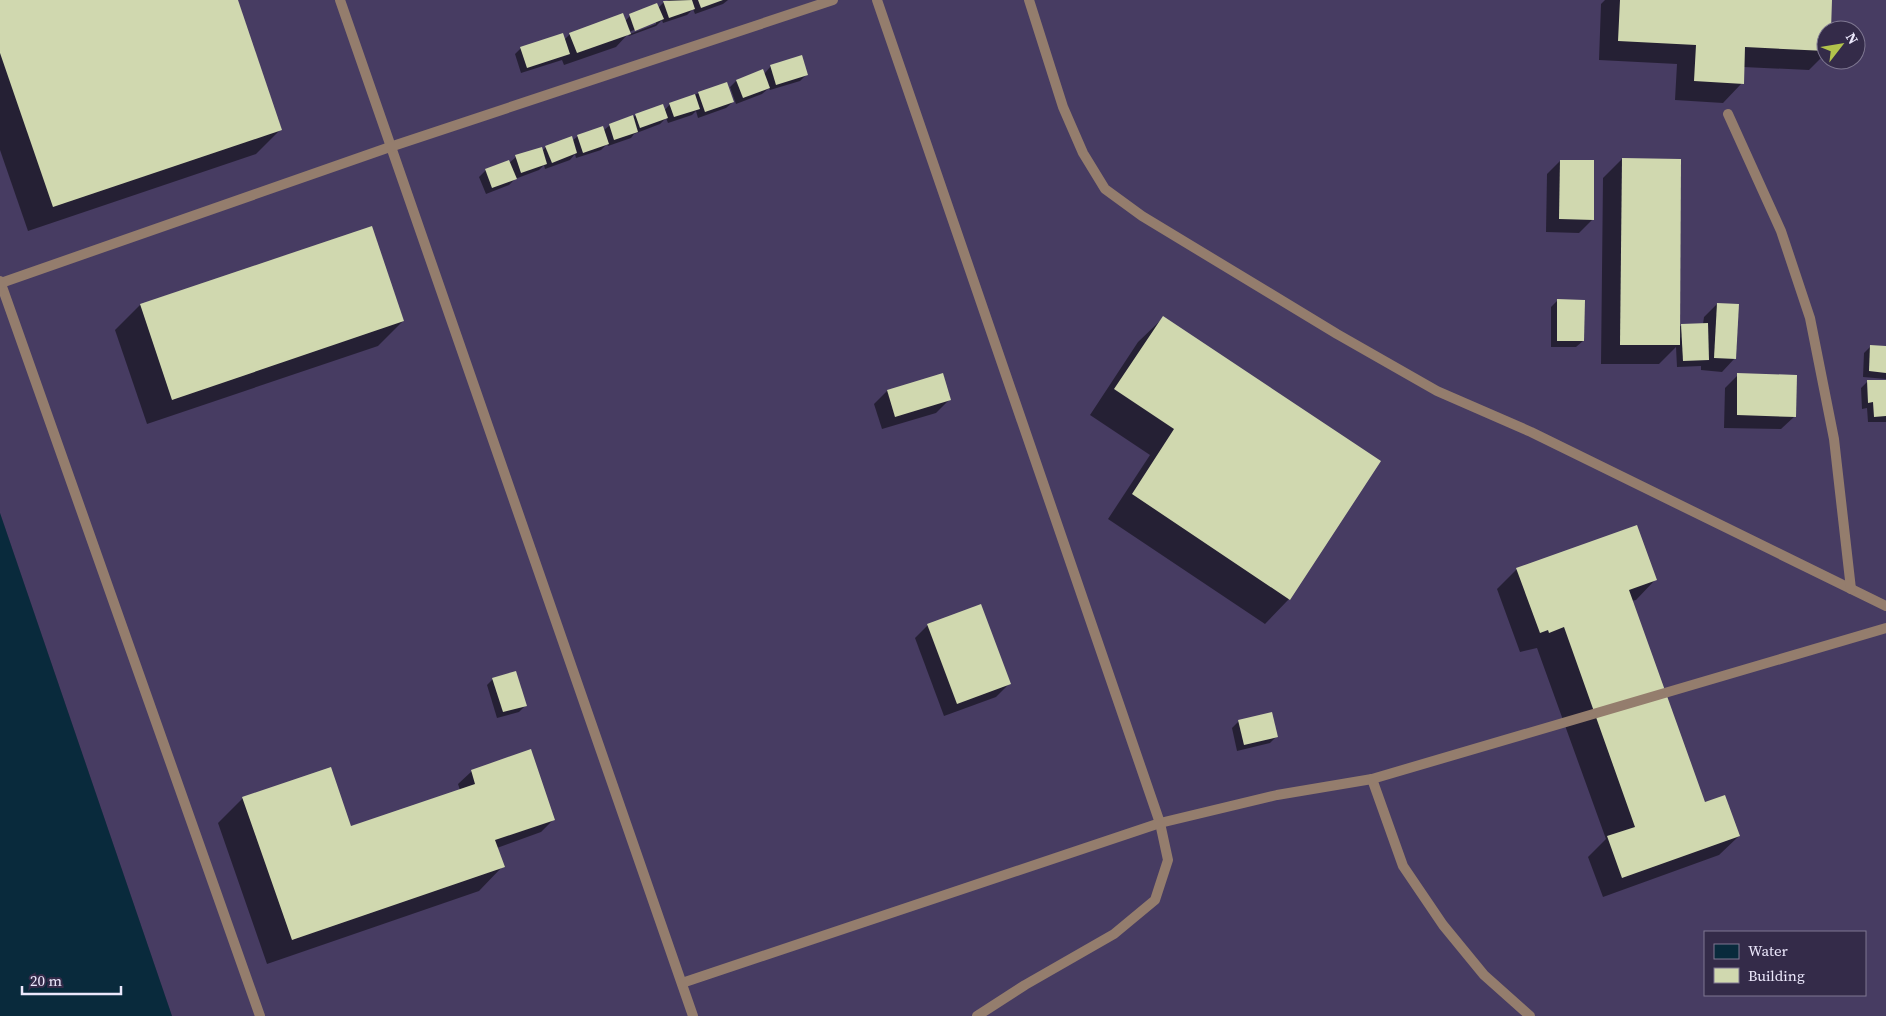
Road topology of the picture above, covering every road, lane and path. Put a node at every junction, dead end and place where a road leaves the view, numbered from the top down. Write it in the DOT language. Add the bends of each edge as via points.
graph roads {
  1 [pos="340,0"];
  2 [pos="834,0"];
  3 [pos="877,0"];
  4 [pos="1029,0"];
  5 [pos="1728,114"];
  6 [pos="390,147"];
  7 [pos="0,282"];
  8 [pos="1851,589"];
  9 [pos="1886,606"];
  10 [pos="1886,628"];
  11 [pos="1372,778"];
  12 [pos="1160,823"];
  13 [pos="682,983"];
  14 [pos="260,1016"];
  15 [pos="692,1016"];
  16 [pos="977,1016"];
  17 [pos="1530,1016"];
  1 -- 6 [label="lane"];
  2 -- 6 [label="lane"];
  3 -- 12 [label="lane"];
  4 -- 8 [label="lane" via="1063,107 1083,153 1105,189 1142,216 1437,391 1540,436"];
  5 -- 8 [label="lane" via="1781,231 1810,318 1834,438"];
  6 -- 7 [label="lane"];
  6 -- 13 [label="lane"];
  7 -- 14 [label="lane"];
  8 -- 9 [label="lane"];
  10 -- 11 [label="lane"];
  11 -- 12 [label="lane" via="1277,795"];
  11 -- 17 [label="lane" via="1403,866 1484,975"];
  12 -- 13 [label="lane"];
  12 -- 16 [label="lane" via="1168,860 1155,900 1114,934"];
  13 -- 15 [label="lane"];
}
